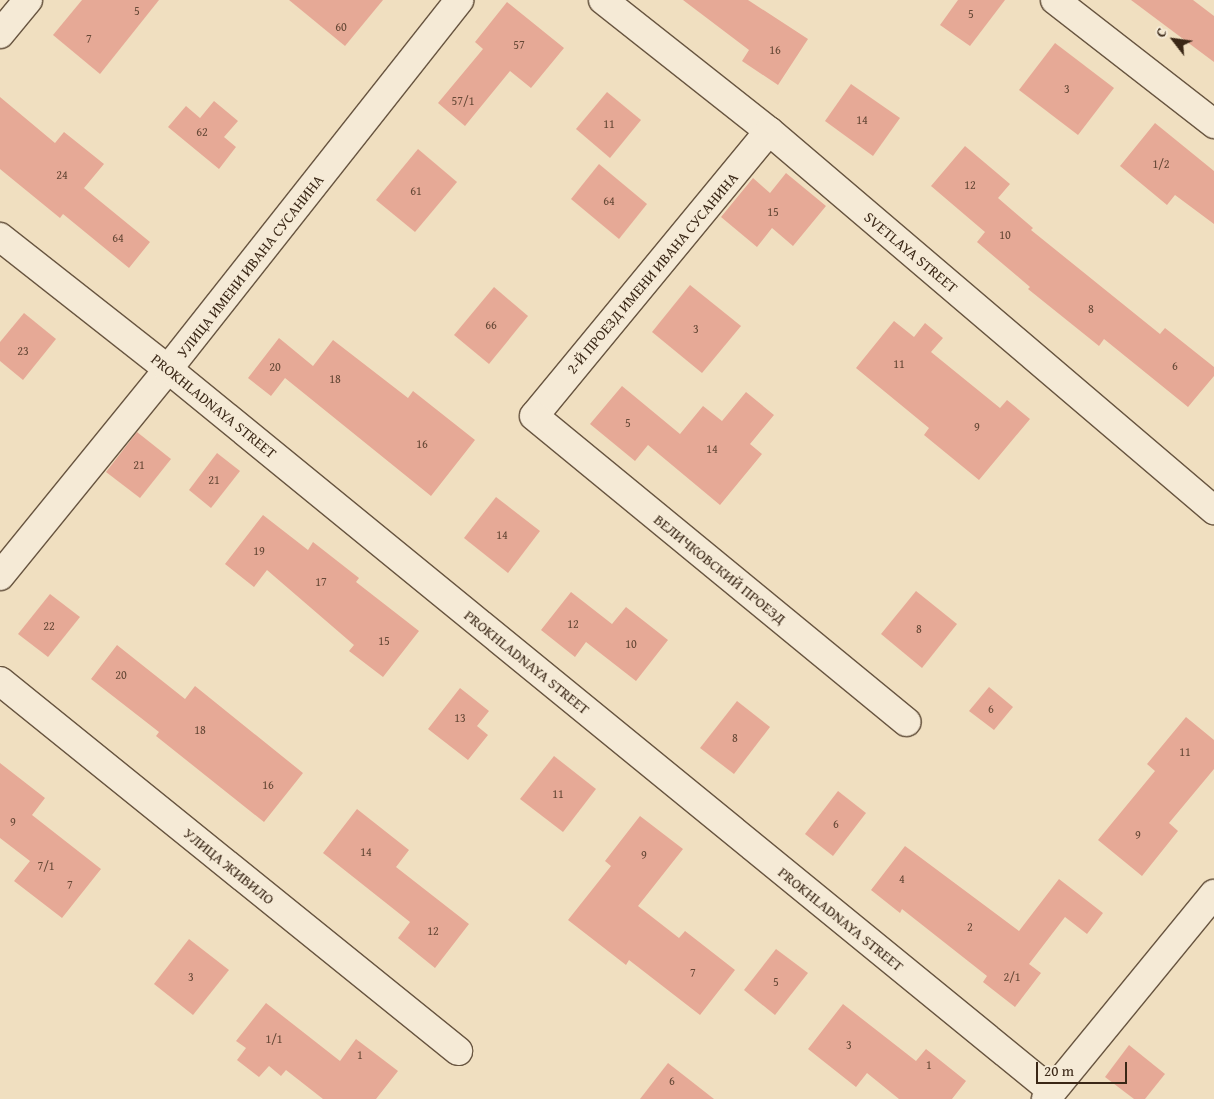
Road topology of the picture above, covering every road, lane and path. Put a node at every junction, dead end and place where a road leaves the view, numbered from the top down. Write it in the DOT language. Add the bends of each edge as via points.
graph roads {
  1 [pos="28,0"];
  2 [pos="459,0"];
  3 [pos="603,0"];
  4 [pos="1055,0"];
  5 [pos="0,34"];
  6 [pos="1214,124"];
  7 [pos="769,131"];
  8 [pos="0,237"];
  9 [pos="168,369"];
  10 [pos="534,416"];
  11 [pos="1214,510"];
  12 [pos="0,576"];
  13 [pos="0,681"];
  14 [pos="906,722"];
  15 [pos="1214,894"];
  16 [pos="458,1051"];
  17 [pos="1049,1095"];
  1 -- 5 [label="street"];
  2 -- 9 [label="street, УЛИЦА ИМЕНИ ИВАНА СУСАНИНА"];
  3 -- 7 [label="street, SVETLAYA STREET"];
  4 -- 6 [label="street"];
  7 -- 10 [label="street, 2-Й ПРОЕЗД ИМЕНИ ИВАНА СУСАНИНА"];
  7 -- 11 [label="street, SVETLAYA STREET"];
  8 -- 9 [label="street, PROKHLADNAYA STREET"];
  9 -- 12 [label="street, УЛИЦА ИМЕНИ ИВАНА СУСАНИНА"];
  9 -- 17 [label="street, PROKHLADNAYA STREET"];
  10 -- 14 [label="street, ВЕЛИЧКОВСКИЙ ПРОЕЗД"];
  13 -- 16 [label="street, УЛИЦА ЖИВИЛО"];
  15 -- 17 [label="street"];
}
